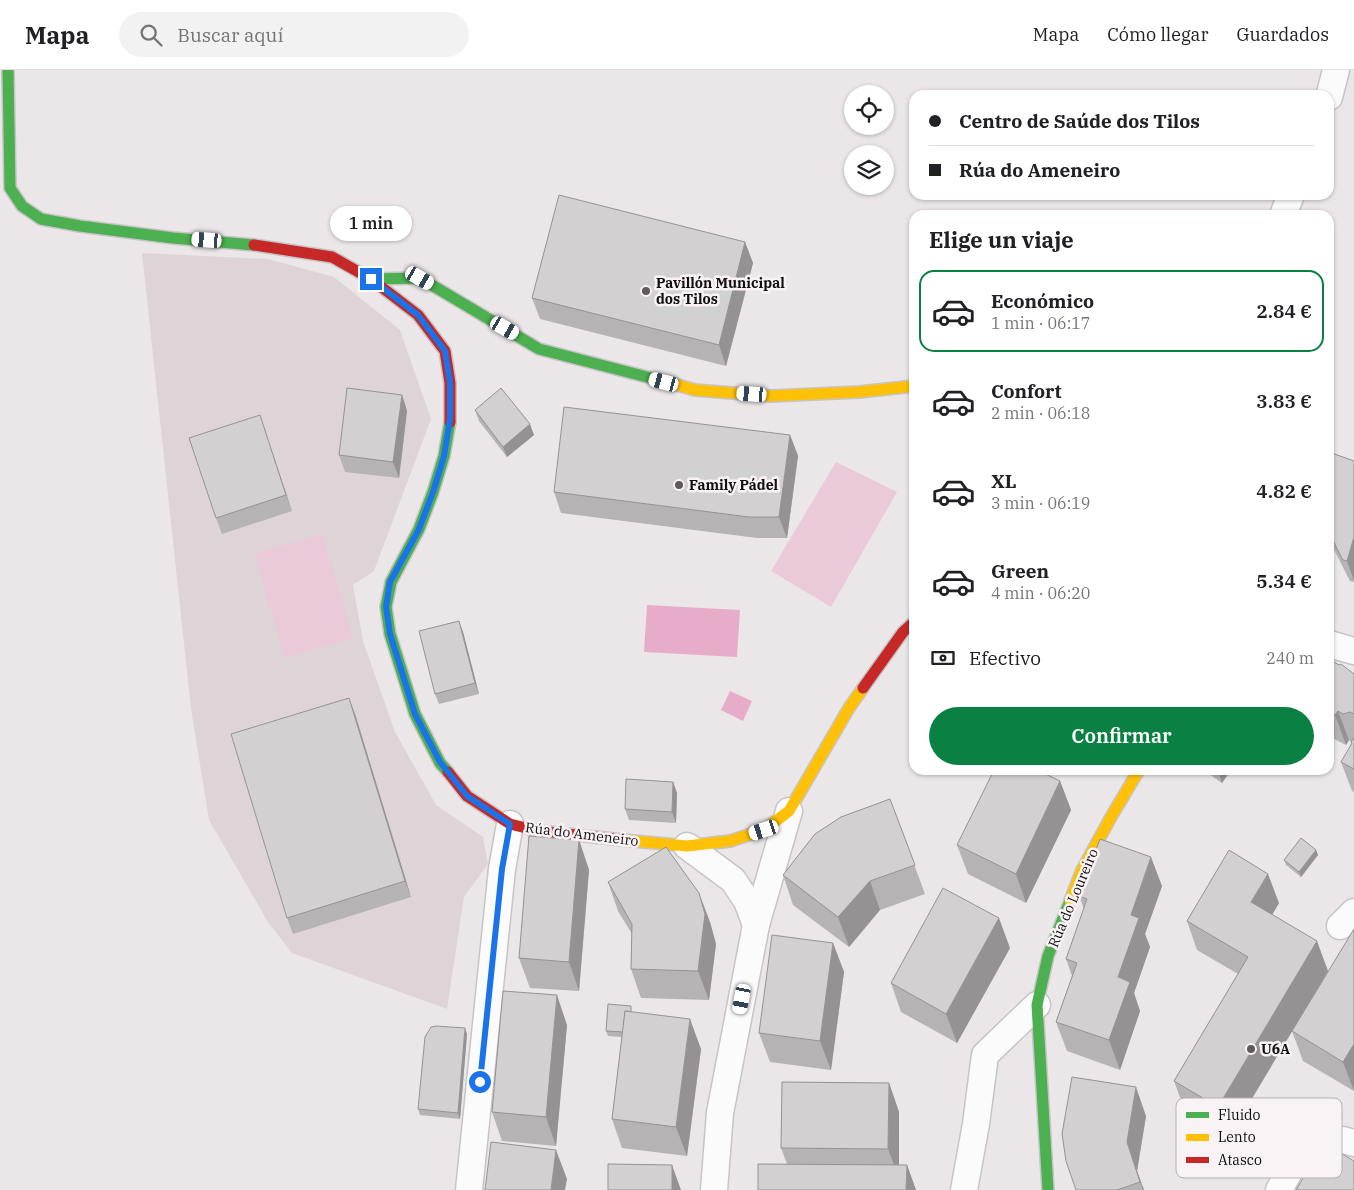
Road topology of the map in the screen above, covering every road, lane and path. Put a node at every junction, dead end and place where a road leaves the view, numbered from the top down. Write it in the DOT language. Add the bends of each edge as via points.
graph roads {
  1 [pos="8,70"];
  2 [pos="1336,70"];
  3 [pos="1331,90"];
  4 [pos="371,279"];
  5 [pos="909,387"];
  6 [pos="909,627"];
  7 [pos="1334,645"];
  8 [pos="1354,651"];
  9 [pos="1137,775"];
  10 [pos="789,811"];
  11 [pos="510,824"];
  12 [pos="687,846"];
  13 [pos="756,925"];
  14 [pos="1037,1005"];
  15 [pos="1286,1178"];
  16 [pos="469,1190"];
  17 [pos="714,1190"];
  18 [pos="964,1190"];
  19 [pos="1048,1190"];
  20 [pos="1279,1190"];
  1 -- 4 [label="street, Rúa do Ameneiro" via="10,188 22,206 40,219 332,257"];
  2 -- 3 [label="street"];
  4 -- 5 [label="street" via="420,278 539,348 695,390 771,396"];
  4 -- 11 [label="street, Rúa do Ameneiro" via="418,315 445,351 450,383 450,419 444,456 419,529 390,582 386,607 390,634 415,714 440,762 467,796"];
  6 -- 10 [label="street, Rúa do Ameneiro" via="849,708"];
  7 -- 8 [label="street"];
  9 -- 14 [label="street, Rúa do Loureiro" via="1082,870 1048,956"];
  10 -- 12 [label="street, Rúa do Ameneiro" via="764,830 730,840"];
  10 -- 13 [label="street"];
  11 -- 12 [label="street, Rúa do Ameneiro" via="538,831"];
  11 -- 16 [label="street" via="501,878"];
  12 -- 13 [label="street" via="733,880 747,901"];
  13 -- 17 [label="street" via="720,1113"];
  14 -- 18 [label="street" via="985,1055"];
  14 -- 19 [label="street, Rúa do Loureiro"];
  15 -- 20 [label="street"];
}
